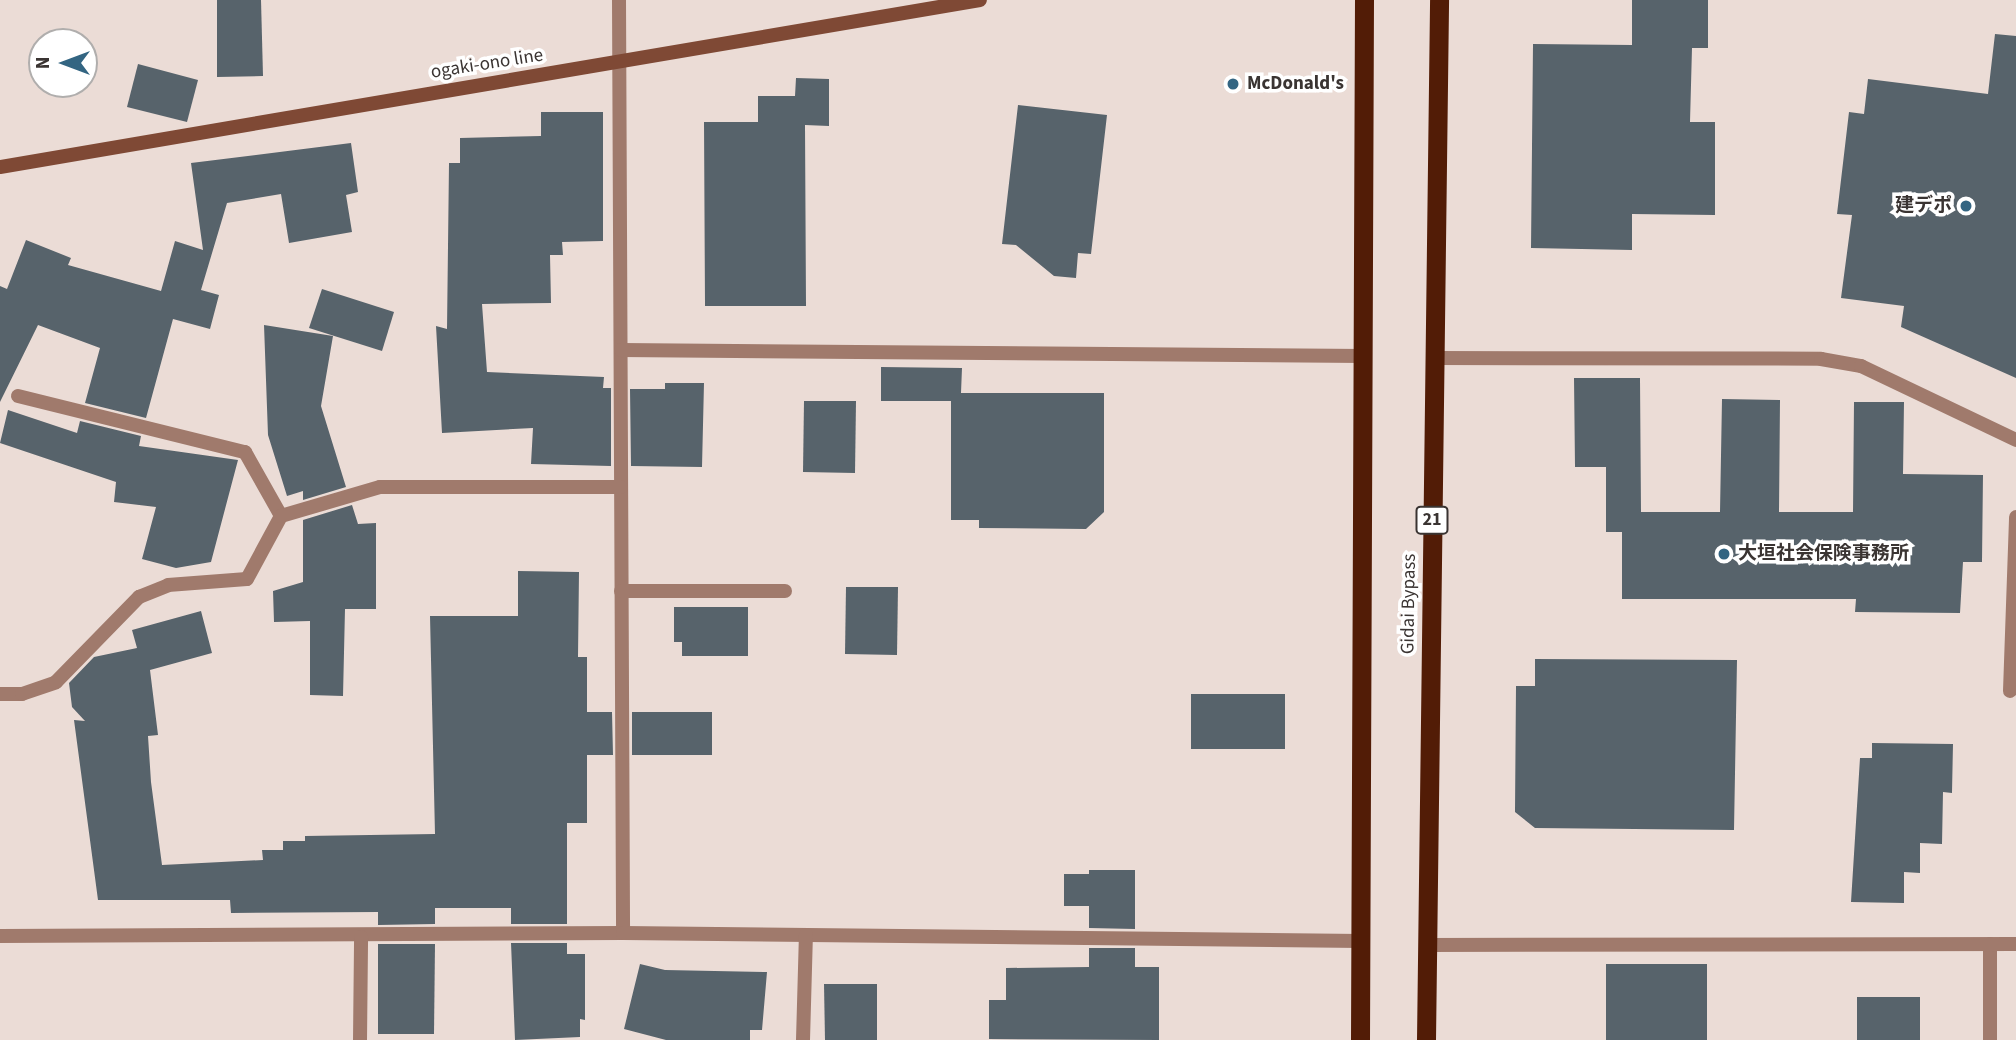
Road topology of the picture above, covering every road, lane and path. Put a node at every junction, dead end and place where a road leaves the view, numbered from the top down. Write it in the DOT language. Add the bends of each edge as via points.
graph roads {
  1 [pos="619,0"];
  2 [pos="981,0"];
  3 [pos="1364,0"];
  4 [pos="1439,0"];
  5 [pos="620,62"];
  6 [pos="0,167"];
  7 [pos="621,350"];
  8 [pos="1363,356"];
  9 [pos="1434,358"];
  10 [pos="18,396"];
  11 [pos="2016,440"];
  12 [pos="621,487"];
  13 [pos="281,516"];
  14 [pos="2016,517"];
  15 [pos="621,591"];
  16 [pos="785,591"];
  17 [pos="2010,691"];
  18 [pos="0,694"];
  19 [pos="623,933"];
  20 [pos="806,935"];
  21 [pos="0,936"];
  22 [pos="361,937"];
  23 [pos="1361,942"];
  24 [pos="1990,944"];
  25 [pos="2016,944"];
  26 [pos="1427,945"];
  27 [pos="360,1040"];
  28 [pos="803,1040"];
  29 [pos="1360,1040"];
  30 [pos="1426,1040"];
  31 [pos="1990,1040"];
  1 -- 5 [label="street"];
  2 -- 5 [label="main road, ogaki-ono line"];
  3 -- 8 [label="highway"];
  4 -- 9 [label="highway, Gidai Bypass / 21"];
  5 -- 6 [label="main road, ogaki-ono line"];
  5 -- 7 [label="street"];
  7 -- 8 [label="street"];
  7 -- 12 [label="street"];
  8 -- 23 [label="highway"];
  9 -- 11 [label="street" via="1821,359 1861,366"];
  9 -- 26 [label="highway, Gidai Bypass / 21"];
  10 -- 13 [label="street" via="245,452"];
  12 -- 13 [label="street" via="380,487"];
  12 -- 15 [label="street"];
  13 -- 18 [label="street" via="247,579 169,585 139,597 56,682 22,694"];
  14 -- 17 [label="street"];
  15 -- 16 [label="street"];
  15 -- 19 [label="street"];
  19 -- 20 [label="street"];
  19 -- 22 [label="street"];
  20 -- 23 [label="street"];
  20 -- 28 [label="street"];
  21 -- 22 [label="street"];
  22 -- 27 [label="street"];
  23 -- 29 [label="highway"];
  24 -- 25 [label="street"];
  24 -- 26 [label="street"];
  24 -- 31 [label="street"];
  26 -- 30 [label="highway, Gidai Bypass / 21"];
}
